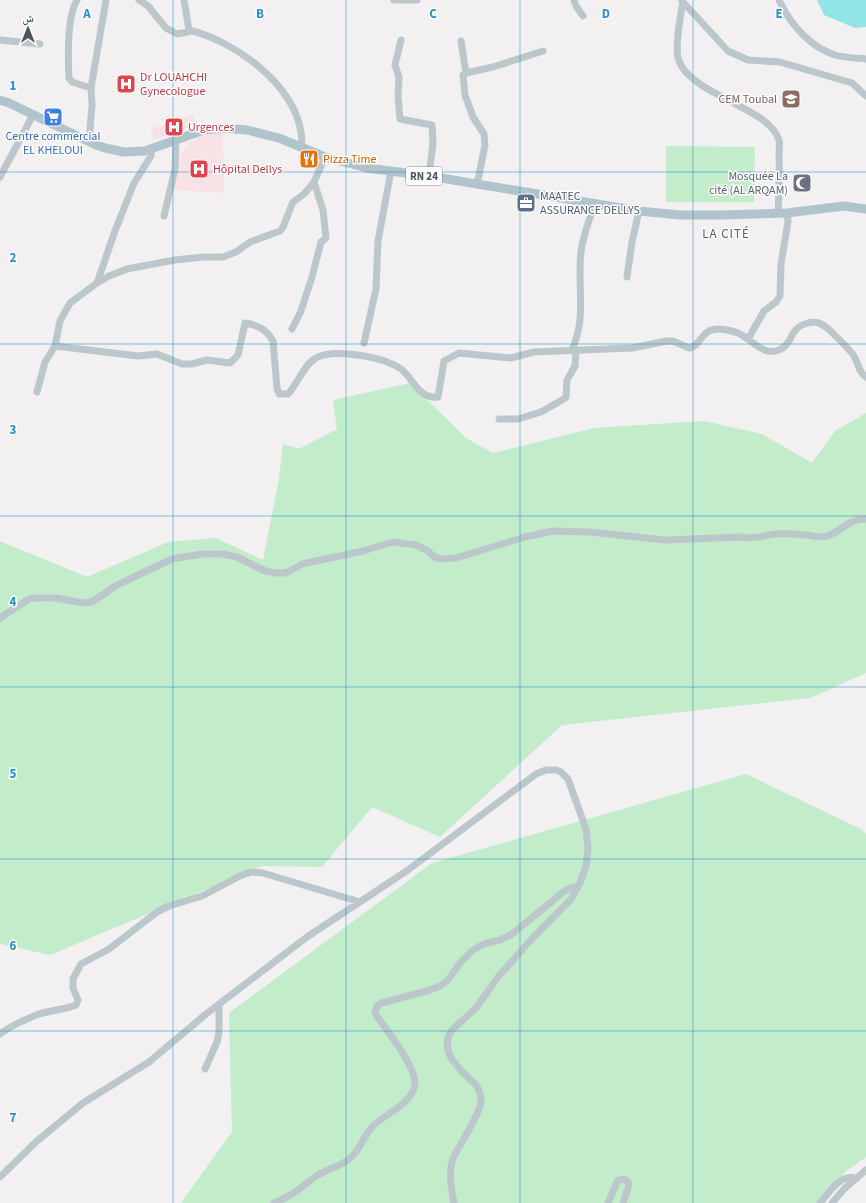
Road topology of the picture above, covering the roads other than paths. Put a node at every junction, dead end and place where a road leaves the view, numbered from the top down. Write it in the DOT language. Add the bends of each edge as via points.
graph roads {
  1 [pos="77,0"];
  2 [pos="106,0"];
  3 [pos="139,0"];
  4 [pos="184,0"];
  5 [pos="394,0"];
  6 [pos="416,0"];
  7 [pos="574,0"];
  8 [pos="779,0"];
  9 [pos="683,2"];
  10 [pos="583,16"];
  11 [pos="189,30"];
  12 [pos="0,40"];
  13 [pos="401,40"];
  14 [pos="461,41"];
  15 [pos="40,44"];
  16 [pos="544,51"];
  17 [pos="866,59"];
  18 [pos="466,73"];
  19 [pos="91,88"];
  20 [pos="866,96"];
  21 [pos="0,100"];
  22 [pos="33,115"];
  23 [pos="176,140"];
  24 [pos="89,142"];
  25 [pos="302,147"];
  26 [pos="151,149"];
  27 [pos="325,157"];
  28 [pos="391,171"];
  29 [pos="429,176"];
  30 [pos="0,177"];
  31 [pos="314,182"];
  32 [pos="477,185"];
  33 [pos="595,204"];
  34 [pos="866,209"];
  35 [pos="639,212"];
  36 [pos="783,213"];
  37 [pos="164,216"];
  38 [pos="627,277"];
  39 [pos="97,283"];
  40 [pos="292,329"];
  41 [pos="748,339"];
  42 [pos="364,343"];
  43 [pos="55,346"];
  44 [pos="574,350"];
  45 [pos="866,377"];
  46 [pos="37,392"];
  47 [pos="499,419"];
  48 [pos="866,519"];
  49 [pos="0,618"];
  50 [pos="578,887"];
  51 [pos="360,902"];
  52 [pos="219,1004"];
  53 [pos="0,1034"];
  54 [pos="205,1069"];
  55 [pos="866,1170"];
  56 [pos="0,1177"];
  57 [pos="856,1178"];
  58 [pos="274,1203"];
  59 [pos="454,1203"];
  60 [pos="608,1203"];
  61 [pos="623,1203"];
  62 [pos="820,1203"];
  63 [pos="832,1203"];
  1 -- 19 [label="street" via="73,7 70,28 69,78 72,82"];
  2 -- 19 [label="street"];
  3 -- 11 [label="street" via="148,6 166,28 177,34"];
  4 -- 11 [label="street"];
  5 -- 6 [label="street"];
  7 -- 10 [label="street"];
  8 -- 17 [label="street" via="803,36 835,55"];
  9 -- 20 [label="street" via="728,51 738,57 780,62 852,83"];
  9 -- 36 [label="street" via="677,49 680,64 690,76 774,130 779,140"];
  11 -- 25 [label="street" via="204,33 244,54 274,79 295,113 301,132"];
  12 -- 15 [label="street"];
  13 -- 29 [label="street" via="395,65 399,77 400,119 432,125 433,143"];
  14 -- 18 [label="street"];
  16 -- 18 [label="street"];
  18 -- 32 [label="street" via="462,75 465,95 473,117 484,134 485,145"];
  19 -- 24 [label="street"];
  21 -- 22 [label="main road, RN 24"];
  22 -- 24 [label="main road, RN 24"];
  22 -- 30 [label="street"];
  23 -- 25 [label="main road, RN 24" via="204,130 224,128 247,130"];
  23 -- 26 [label="main road, RN 24"];
  23 -- 37 [label="street" via="175,168"];
  24 -- 26 [label="main road, RN 24" via="124,152"];
  25 -- 27 [label="main road, RN 24"];
  26 -- 39 [label="street" via="151,156 134,183"];
  27 -- 28 [label="main road, RN 24" via="367,168"];
  27 -- 31 [label="street"];
  28 -- 29 [label="main road, RN 24"];
  28 -- 42 [label="street" via="378,241 376,289"];
  29 -- 32 [label="main road, RN 24"];
  31 -- 39 [label="street" via="293,202 280,231 250,242 230,255 175,260 127,269"];
  31 -- 40 [label="street" via="323,210 326,238 321,242 301,311"];
  32 -- 33 [label="main road, RN 24"];
  33 -- 35 [label="main road, RN 24"];
  33 -- 44 [label="street" via="581,251 581,319"];
  34 -- 36 [label="main road, RN 24" via="844,206"];
  35 -- 36 [label="main road, RN 24" via="680,215"];
  35 -- 38 [label="street"];
  36 -- 41 [label="street" via="788,221 781,264 780,296 764,311"];
  39 -- 43 [label="street" via="70,303 60,321"];
  41 -- 44 [label="street" via="734,332 718,329 705,332 691,348 667,341 632,348"];
  41 -- 45 [label="street" via="763,350 775,351 784,348 799,327 818,323 826,327 851,353"];
  43 -- 44 [label="street" via="138,356 157,354 182,364 207,360 230,363 238,355 245,323 264,329 273,341 279,394 288,394 316,358 335,354 357,355 391,363 402,370 417,390 433,397 438,397 444,361 459,353 511,358 534,352"];
  43 -- 46 [label="street" via="45,362"];
  44 -- 47 [label="street" via="575,366 567,380 564,399 541,412 518,419"];
  48 -- 49 [label="street" via="856,520 828,535 815,537 786,533 747,538 665,540 553,531 456,558 442,559 434,557 416,545 393,542 302,564 286,573 265,571 237,557 202,554 172,560 117,585 92,602 56,598 29,599"];
  50 -- 51 [label="street" via="586,866 586,829 568,779 561,772 546,770 536,774 408,870"];
  50 -- 58 [label="street" via="563,892 511,935 474,950 440,986 377,1006 376,1015 398,1045 413,1075 413,1090 396,1109 372,1126 355,1154 348,1160"];
  50 -- 59 [label="street" via="571,899 528,943 476,1008 451,1031 449,1036 449,1055 476,1086 482,1101 451,1165 450,1180"];
  51 -- 52 [label="street" via="307,937"];
  51 -- 53 [label="street" via="263,873 251,872 240,876 202,896 157,912 109,949 81,964 73,979 73,988 78,1000 76,1005 40,1014 9,1027"];
  52 -- 54 [label="street" via="217,1042"];
  52 -- 56 [label="street" via="148,1062 83,1103 37,1141"];
  55 -- 57 [label="street"];
  57 -- 62 [label="street" via="842,1179"];
  57 -- 63 [label="street"];
  60 -- 61 [label="street" via="618,1180 624,1179 629,1185"];
}
